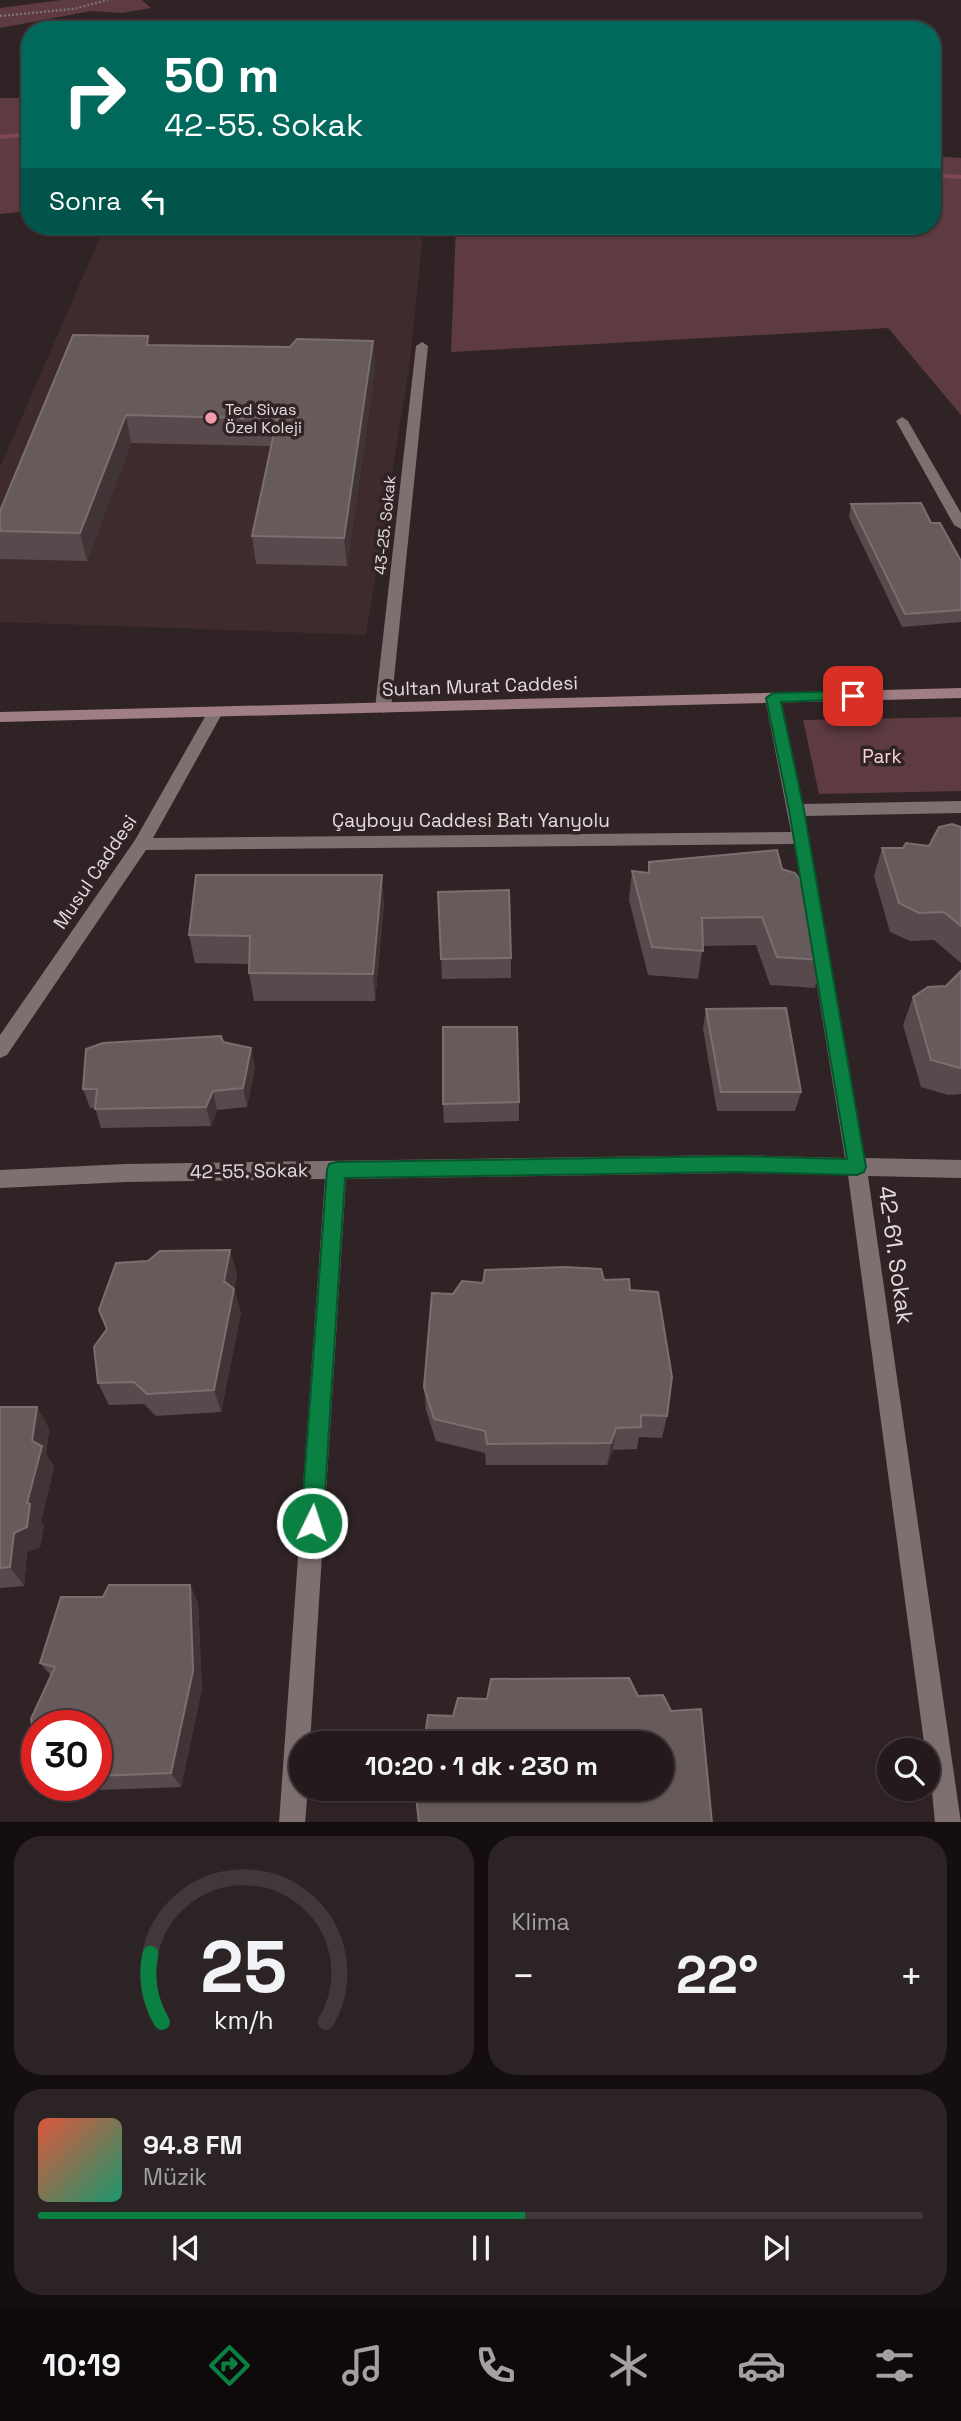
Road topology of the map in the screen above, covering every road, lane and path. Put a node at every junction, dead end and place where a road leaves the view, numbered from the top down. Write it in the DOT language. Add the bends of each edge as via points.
graph roads {
  1 [pos="108,0"];
  2 [pos="0,16"];
  3 [pos="422,346"];
  4 [pos="902,421"];
  5 [pos="961,525"];
  6 [pos="961,693"];
  7 [pos="773,698"];
  8 [pos="383,708"];
  9 [pos="215,712"];
  10 [pos="0,717"];
  11 [pos="961,807"];
  12 [pos="797,810"];
  13 [pos="801,838"];
  14 [pos="141,844"];
  15 [pos="0,1050"];
  16 [pos="857,1167"];
  17 [pos="961,1169"];
  18 [pos="336,1170"];
  19 [pos="0,1179"];
  20 [pos="292,1822"];
  21 [pos="947,1822"];
  1 -- 2 [label="path" via="73,9"];
  3 -- 8 [label="street, 43-25. Sokak"];
  4 -- 5 [label="street"];
  6 -- 7 [label="street, Sultan Murat Caddesi"];
  7 -- 8 [label="street, Sultan Murat Caddesi"];
  7 -- 12 [label="street, 42-61. Sokak"];
  8 -- 9 [label="street, Sultan Murat Caddesi"];
  9 -- 10 [label="street, Sultan Murat Caddesi"];
  9 -- 14 [label="street, Musul Caddesi"];
  11 -- 12 [label="street"];
  12 -- 13 [label="street, 42-61. Sokak"];
  13 -- 14 [label="street, Çayboyu Caddesi Batı Yanyolu"];
  13 -- 16 [label="street, 42-61. Sokak"];
  14 -- 15 [label="street, Musul Caddesi"];
  16 -- 17 [label="street, 42-55. Sokak"];
  16 -- 18 [label="street, 42-55. Sokak" via="737,1164"];
  16 -- 21 [label="street, 42-61. Sokak"];
  18 -- 19 [label="street, 42-55. Sokak"];
  18 -- 20 [label="street"];
}
